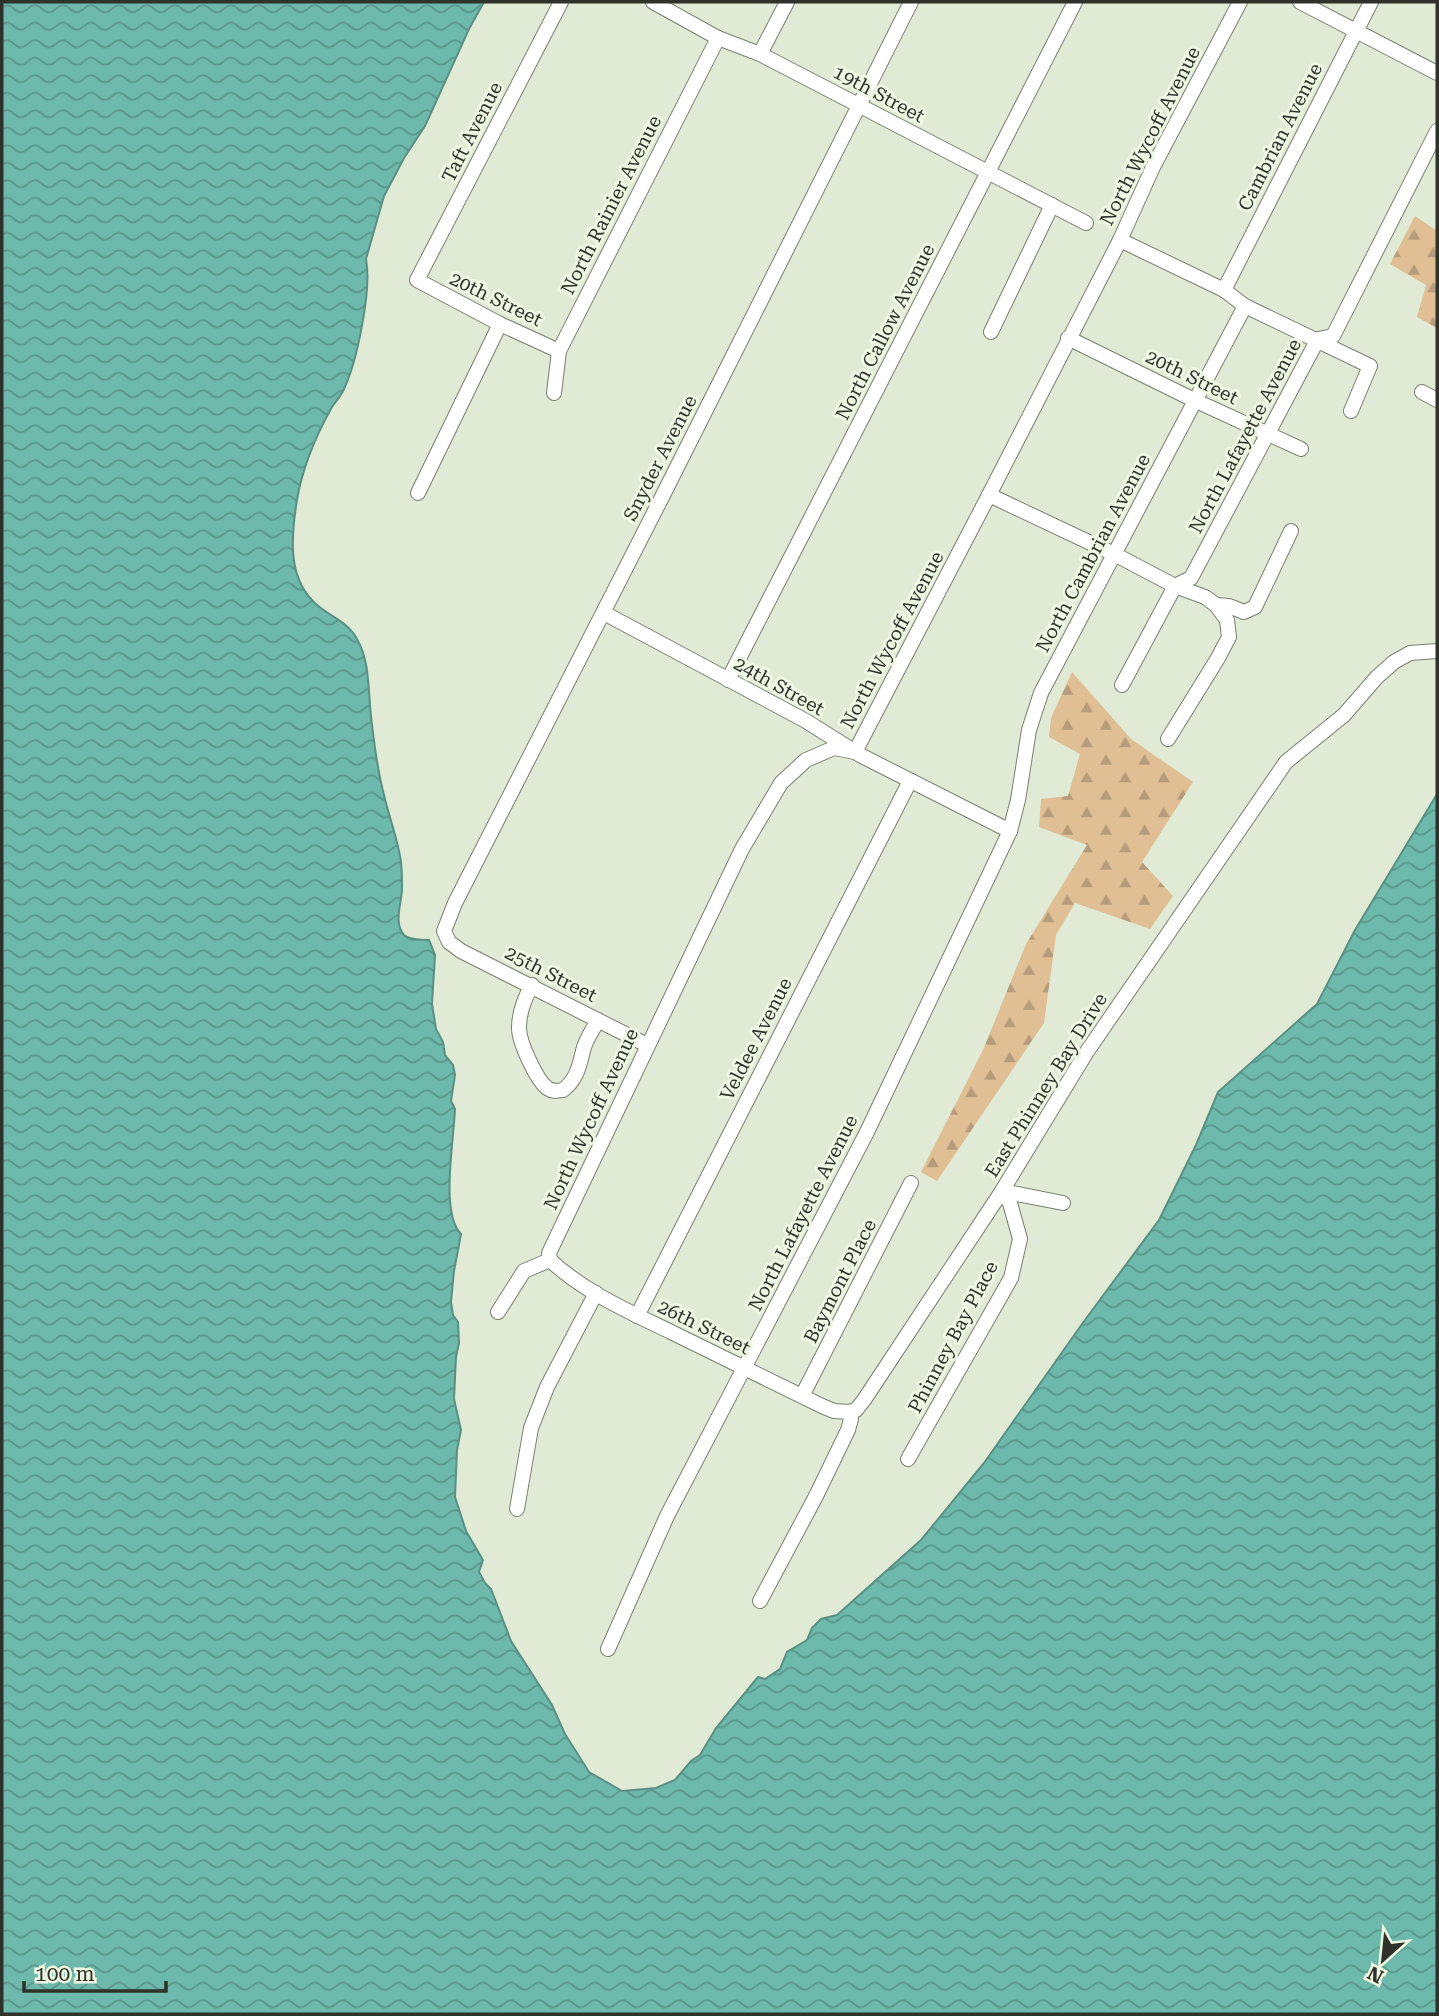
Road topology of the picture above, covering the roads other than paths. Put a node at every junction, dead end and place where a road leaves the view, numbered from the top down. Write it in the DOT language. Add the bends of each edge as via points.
graph roads {
  1 [pos="561,2"];
  2 [pos="653,2"];
  3 [pos="787,2"];
  4 [pos="911,2"];
  5 [pos="1075,2"];
  6 [pos="1240,2"];
  7 [pos="1300,2"];
  8 [pos="1371,2"];
  9 [pos="1356,31"];
  10 [pos="718,38"];
  11 [pos="760,54"];
  12 [pos="1437,74"];
  13 [pos="859,104"];
  14 [pos="1437,131"];
  15 [pos="989,173"];
  16 [pos="1052,205"];
  17 [pos="1086,223"];
  18 [pos="1120,240"];
  19 [pos="417,281"];
  20 [pos="1224,290"];
  21 [pos="1245,306"];
  22 [pos="499,324"];
  23 [pos="991,331"];
  24 [pos="1068,338"];
  25 [pos="1318,340"];
  26 [pos="559,351"];
  27 [pos="1422,392"];
  28 [pos="554,393"];
  29 [pos="1194,400"];
  30 [pos="1437,400"];
  31 [pos="1351,411"];
  32 [pos="1269,435"];
  33 [pos="1301,449"];
  34 [pos="418,493"];
  35 [pos="989,495"];
  36 [pos="1292,531"];
  37 [pos="1116,555"];
  38 [pos="1175,586"];
  39 [pos="1216,605"];
  40 [pos="604,613"];
  41 [pos="1437,651"];
  42 [pos="728,680"];
  43 [pos="1122,685"];
  44 [pos="1168,739"];
  45 [pos="855,752"];
  46 [pos="910,781"];
  47 [pos="1010,831"];
  48 [pos="444,931"];
  49 [pos="532,985"];
  50 [pos="598,1020"];
  51 [pos="647,1045"];
  52 [pos="911,1184"];
  53 [pos="1002,1191"];
  54 [pos="1063,1203"];
  55 [pos="550,1260"];
  56 [pos="596,1293"];
  57 [pos="498,1312"];
  58 [pos="637,1316"];
  59 [pos="744,1368"];
  60 [pos="802,1396"];
  61 [pos="849,1412"];
  62 [pos="908,1459"];
  63 [pos="517,1509"];
  64 [pos="760,1601"];
  65 [pos="608,1649"];
  1 -- 19 [label="street, Taft Avenue"];
  2 -- 10 [label="street, 19th Street"];
  3 -- 11 [label="street"];
  4 -- 13 [label="street, Snyder Avenue"];
  5 -- 15 [label="street, North Callow Avenue"];
  6 -- 18 [label="street, North Wycoff Avenue"];
  7 -- 9 [label="street"];
  8 -- 9 [label="street, Cambrian Avenue"];
  9 -- 12 [label="street"];
  9 -- 20 [label="street, Cambrian Avenue"];
  10 -- 11 [label="street, 19th Street"];
  10 -- 26 [label="street, North Rainier Avenue"];
  11 -- 13 [label="street, 19th Street"];
  13 -- 15 [label="street, 19th Street"];
  13 -- 40 [label="street, Snyder Avenue"];
  14 -- 25 [label="street, North Lafayette Avenue" via="1333,337"];
  15 -- 16 [label="street, 19th Street"];
  15 -- 42 [label="street, North Callow Avenue"];
  16 -- 17 [label="street, 19th Street"];
  16 -- 23 [label="street"];
  18 -- 20 [label="street"];
  18 -- 24 [label="street, North Wycoff Avenue"];
  19 -- 22 [label="street, 20th Street"];
  20 -- 21 [label="street"];
  21 -- 25 [label="street"];
  21 -- 29 [label="street, North Cambrian Avenue"];
  22 -- 26 [label="street, 20th Street"];
  22 -- 34 [label="street"];
  24 -- 29 [label="street, 20th Street"];
  24 -- 35 [label="street, North Wycoff Avenue"];
  25 -- 31 [label="street" via="1370,366"];
  25 -- 32 [label="street, North Lafayette Avenue"];
  26 -- 28 [label="street, North Rainier Avenue"];
  27 -- 30 [label="street"];
  29 -- 32 [label="street, 20th Street"];
  29 -- 37 [label="street, North Cambrian Avenue"];
  32 -- 33 [label="street, 20th Street"];
  32 -- 38 [label="street, North Lafayette Avenue" via="1191,578"];
  35 -- 37 [label="street"];
  35 -- 45 [label="street, North Wycoff Avenue"];
  36 -- 39 [label="street" via="1255,607 1244,612"];
  37 -- 38 [label="street"];
  37 -- 47 [label="street, North Cambrian Avenue" via="1041,693 1029,730"];
  38 -- 39 [label="street"];
  38 -- 43 [label="street, North Lafayette Avenue"];
  39 -- 44 [label="street" via="1227,620 1228,637"];
  40 -- 42 [label="street, 24th Street"];
  40 -- 48 [label="street, Snyder Avenue"];
  41 -- 53 [label="street, East Phinney Bay Drive" via="1410,653 1394,662 1344,715 1286,762 1086,1053"];
  42 -- 45 [label="street, 24th Street"];
  45 -- 46 [label="street, 24th Street"];
  45 -- 51 [label="street, North Wycoff Avenue" via="834,748 806,760 781,783 742,849"];
  46 -- 47 [label="street, 24th Street"];
  46 -- 58 [label="street, Veldee Avenue"];
  47 -- 59 [label="street, North Lafayette Avenue" via="867,1132"];
  48 -- 49 [label="street, 25th Street" via="454,947"];
  49 -- 50 [label="street, 25th Street"];
  49 -- 50 [label="street" via="520,1012 519,1036 545,1087 563,1090 575,1078"];
  50 -- 51 [label="street, 25th Street"];
  51 -- 55 [label="street, North Wycoff Avenue" via="549,1253"];
  52 -- 60 [label="street, Baymont Place"];
  53 -- 54 [label="street"];
  53 -- 61 [label="street, East Phinney Bay Drive" via="864,1400"];
  53 -- 62 [label="street, Phinney Bay Place" via="1020,1239 1011,1278"];
  55 -- 56 [label="street, 26th Street"];
  55 -- 57 [label="street" via="524,1271"];
  56 -- 58 [label="street, 26th Street"];
  56 -- 63 [label="street" via="531,1428"];
  58 -- 59 [label="street, 26th Street"];
  59 -- 60 [label="street, 26th Street"];
  59 -- 65 [label="street, North Lafayette Avenue" via="667,1516"];
  60 -- 61 [label="street, 26th Street" via="835,1411"];
  61 -- 64 [label="street, East Phinney Bay Drive" via="848,1430"];
}
